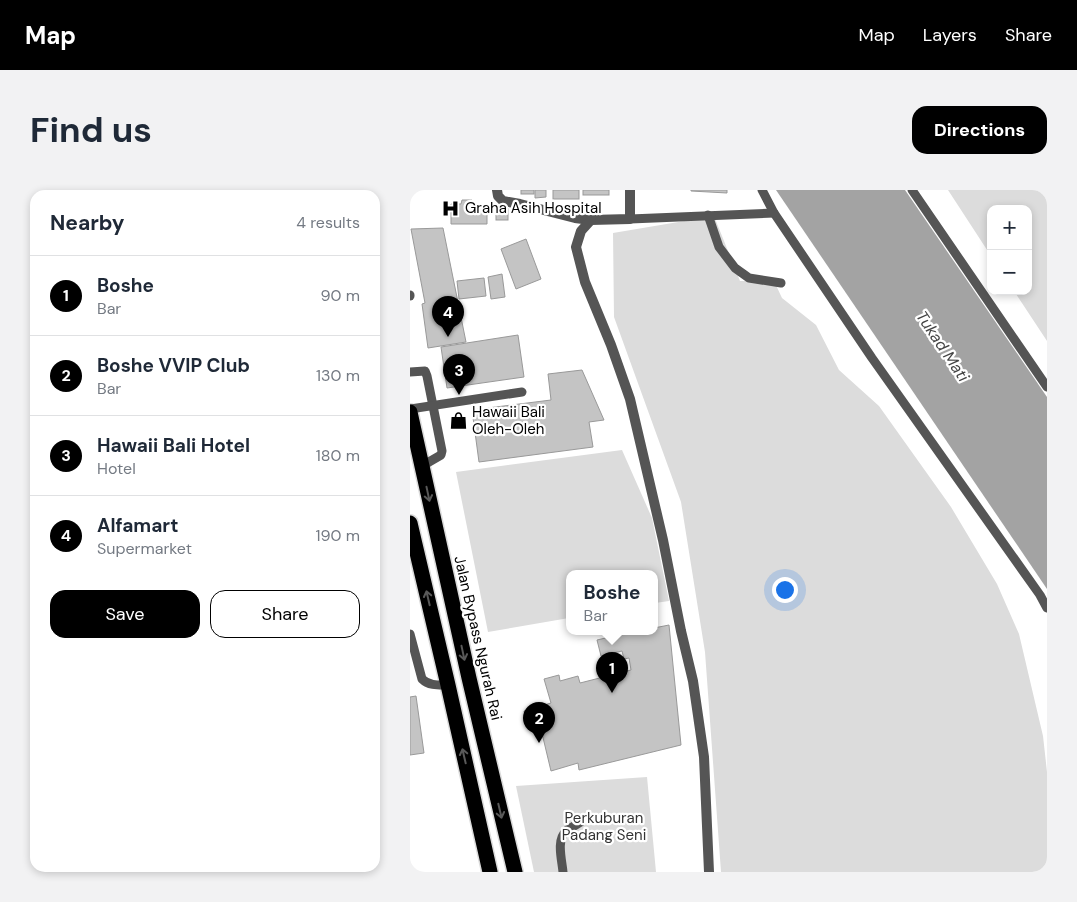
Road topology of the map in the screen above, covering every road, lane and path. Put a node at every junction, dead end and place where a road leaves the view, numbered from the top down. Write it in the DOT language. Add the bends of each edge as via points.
graph roads {
  1 [pos="497,190"];
  2 [pos="630,190"];
  3 [pos="762,190"];
  4 [pos="912,190"];
  5 [pos="774,213"];
  6 [pos="708,215"];
  7 [pos="630,219"];
  8 [pos="591,220"];
  9 [pos="781,283"];
  10 [pos="410,372"];
  11 [pos="1047,387"];
  12 [pos="522,392"];
  13 [pos="433,405"];
  14 [pos="410,410"];
  15 [pos="422,466"];
  16 [pos="410,523"];
  17 [pos="414,555"];
  18 [pos="1047,608"];
  19 [pos="410,634"];
  20 [pos="448,685"];
  21 [pos="581,822"];
  22 [pos="490,872"];
  23 [pos="515,872"];
  24 [pos="563,872"];
  25 [pos="709,872"];
  1 -- 8 [label="street" via="503,201"];
  2 -- 7 [label="street"];
  3 -- 5 [label="lane"];
  4 -- 11 [label="lane"];
  5 -- 6 [label="lane"];
  5 -- 18 [label="lane"];
  6 -- 7 [label="lane"];
  6 -- 9 [label="lane" via="719,247 735,268 749,278"];
  7 -- 8 [label="street"];
  8 -- 25 [label="street" via="582,231 576,247 584,282 630,399 663,540 693,681 704,757"];
  10 -- 13 [label="lane" via="424,371"];
  12 -- 13 [label="lane"];
  13 -- 14 [label="lane"];
  13 -- 15 [label="lane" via="442,451 441,455"];
  14 -- 15 [label="highway, Jalan Bypass Ngurah Rai"];
  15 -- 23 [label="highway, Jalan Bypass Ngurah Rai, one-way"];
  16 -- 17 [label="highway"];
  20 -- 17 [label="highway, one-way"];
  19 -- 20 [label="lane" via="422,680"];
  22 -- 20 [label="highway, one-way"];
  21 -- 24 [label="lane" via="565,832 562,838"];
}
